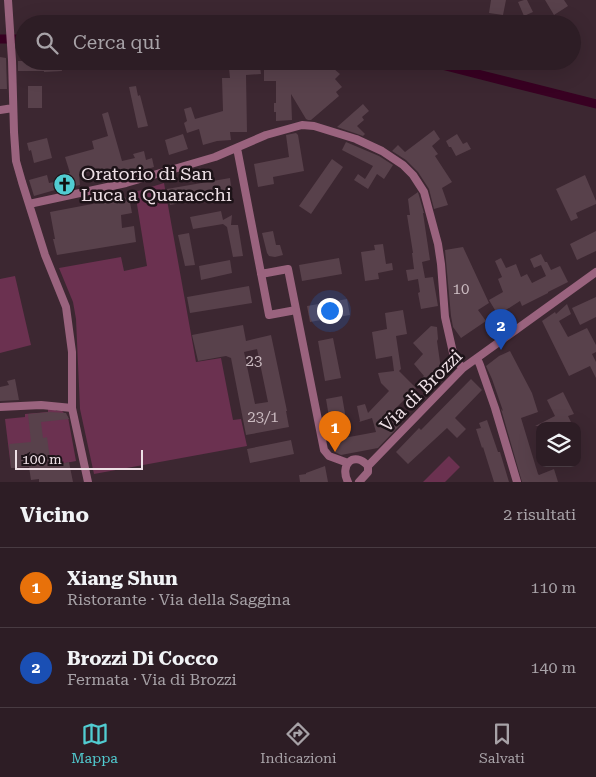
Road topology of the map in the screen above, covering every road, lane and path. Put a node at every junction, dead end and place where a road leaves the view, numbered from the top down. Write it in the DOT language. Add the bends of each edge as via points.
graph roads {
  1 [pos="9,8"];
  2 [pos="14,108"];
  3 [pos="0,110"];
  4 [pos="238,148"];
  5 [pos="29,204"];
  6 [pos="596,272"];
  7 [pos="261,274"];
  8 [pos="296,310"];
  9 [pos="477,358"];
  10 [pos="463,368"];
  11 [pos="0,407"];
  12 [pos="72,408"];
  13 [pos="348,464"];
  14 [pos="368,466"];
  15 [pos="88,482"];
  16 [pos="348,482"];
  17 [pos="359,482"];
  18 [pos="517,482"];
  1 -- 2 [label="street"];
  2 -- 3 [label="street"];
  2 -- 5 [label="street" via="16,161"];
  4 -- 5 [label="street" via="126,183"];
  4 -- 7 [label="street"];
  4 -- 10 [label="street" via="266,135 309,125 361,140 406,168 424,192 434,227 446,326 454,357"];
  5 -- 12 [label="street" via="66,306 72,352"];
  6 -- 9 [label="street, Via di Brozzi"];
  7 -- 8 [label="street" via="288,269"];
  7 -- 8 [label="street" via="269,315"];
  8 -- 13 [label="street" via="324,450 329,456"];
  9 -- 10 [label="street, Via di Brozzi"];
  9 -- 18 [label="street" via="496,408"];
  10 -- 14 [label="street, Via di Brozzi"];
  11 -- 12 [label="street" via="41,405"];
  12 -- 15 [label="street"];
  13 -- 14 [label="street" via="355,459"];
  13 -- 16 [label="street" via="345,474"];
  14 -- 17 [label="street, Via di Brozzi" via="368,472"];
}
